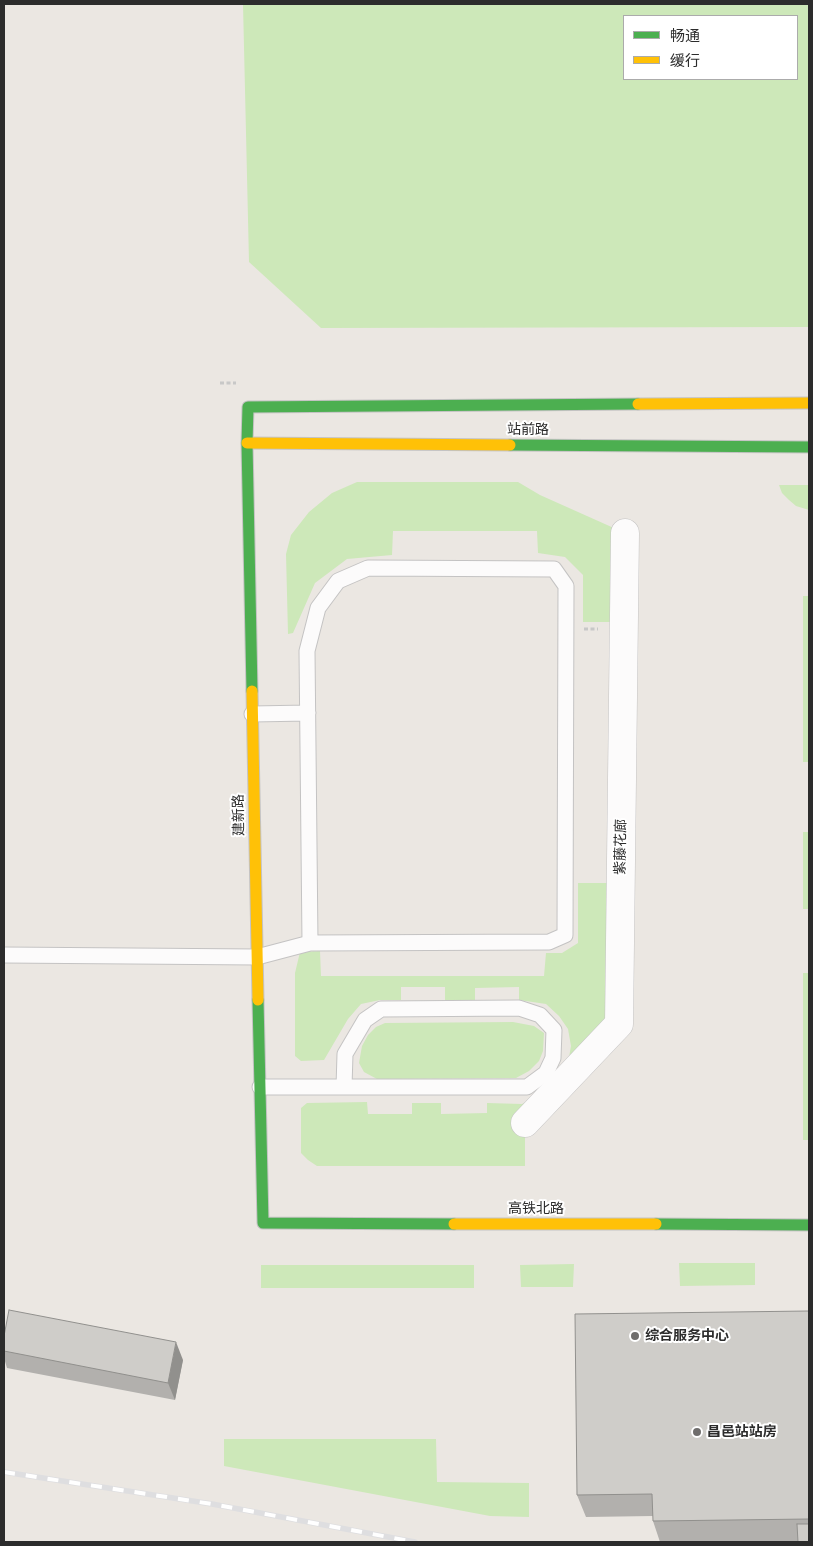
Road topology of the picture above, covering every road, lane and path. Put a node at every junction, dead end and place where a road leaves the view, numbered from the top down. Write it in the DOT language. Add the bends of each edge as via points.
graph roads {
  1 [pos="809,403"];
  2 [pos="248,407"];
  3 [pos="246,443"];
  4 [pos="809,447"];
  5 [pos="625,533"];
  6 [pos="308,713"];
  7 [pos="252,714"];
  8 [pos="310,944"];
  9 [pos="4,955"];
  10 [pos="257,957"];
  11 [pos="260,1087"];
  12 [pos="344,1087"];
  13 [pos="525,1123"];
  14 [pos="263,1223"];
  15 [pos="809,1225"];
  1 -- 2 [label="street, 站前路"];
  2 -- 3 [label="street, 建新路"];
  3 -- 4 [label="street, 站前路"];
  3 -- 7 [label="street, 建新路"];
  5 -- 13 [label="street, 紫藤花廊" via="620,1024"];
  6 -- 7 [label="lane"];
  6 -- 8 [label="lane"];
  6 -- 8 [label="lane" via="307,651 318,608 338,580 368,568 554,569 566,586 565,935 548,942"];
  7 -- 10 [label="street, 建新路"];
  8 -- 10 [label="lane"];
  9 -- 10 [label="lane"];
  10 -- 11 [label="street, 建新路"];
  11 -- 12 [label="lane"];
  11 -- 14 [label="street, 建新路"];
  12 -- 12 [label="lane" via="527,1087 546,1073 553,1058 554,1030 540,1015 519,1008 381,1009 365,1020 345,1054"];
  14 -- 15 [label="street, 高铁北路"];
}
